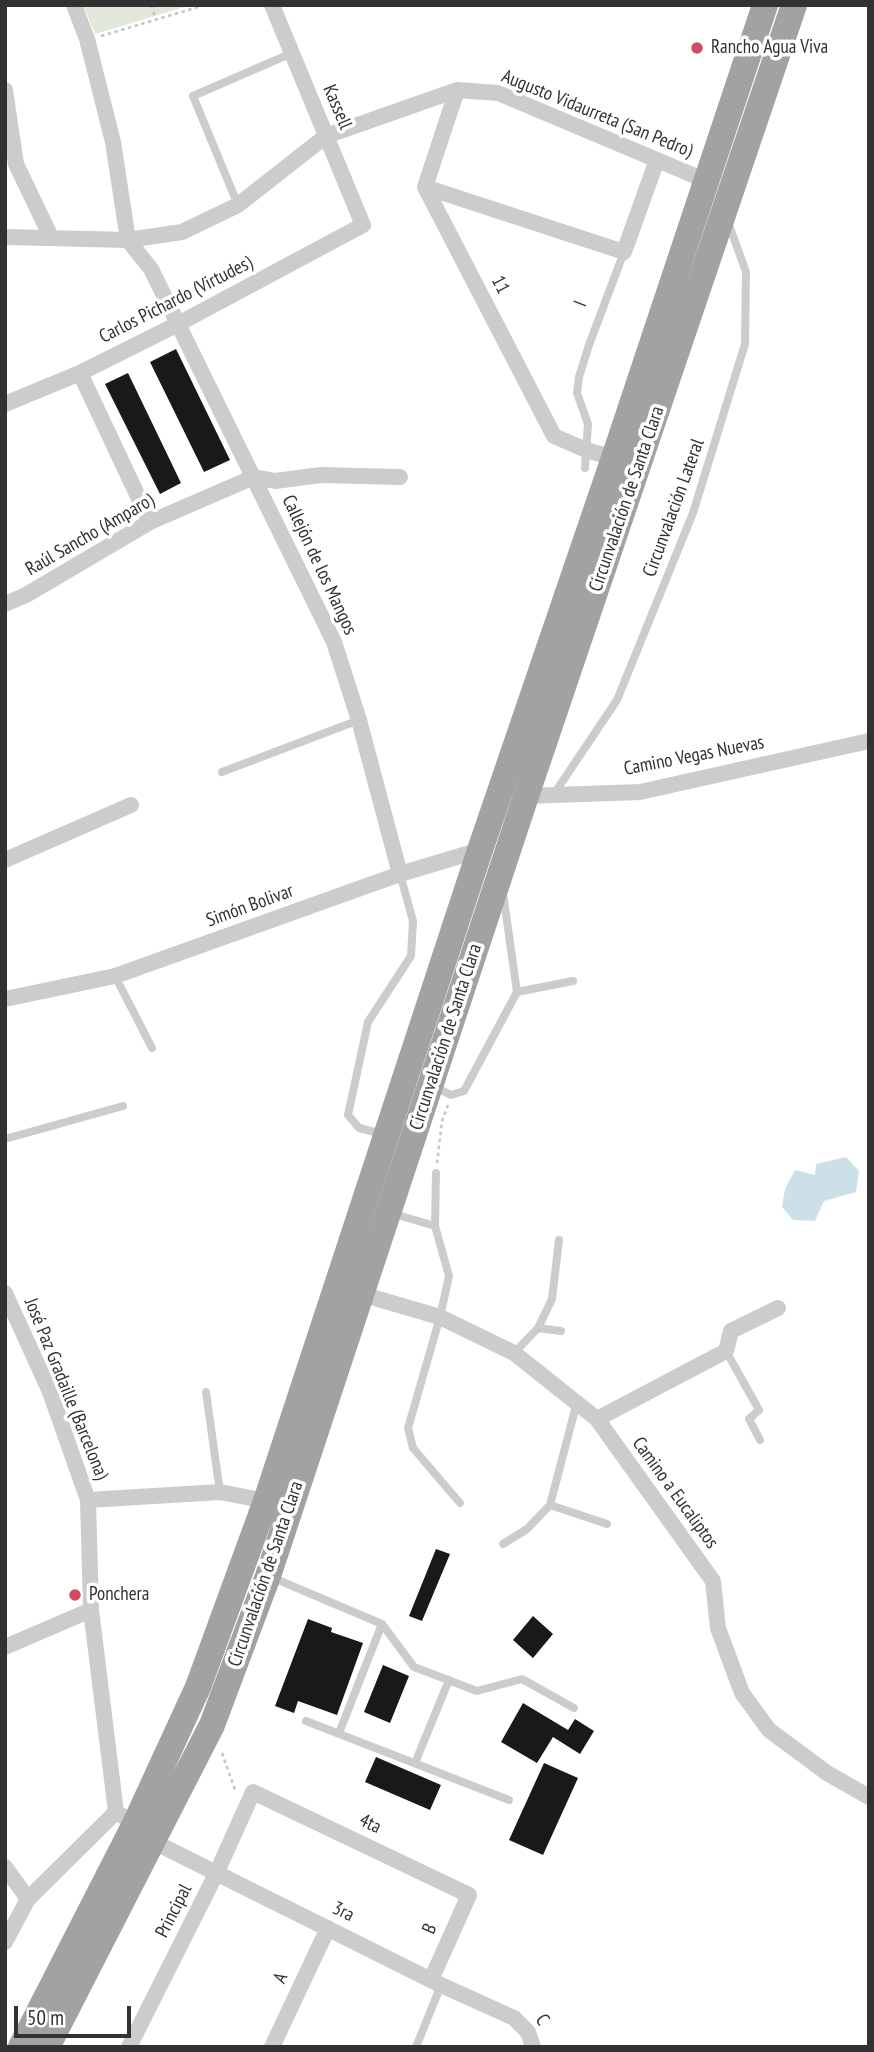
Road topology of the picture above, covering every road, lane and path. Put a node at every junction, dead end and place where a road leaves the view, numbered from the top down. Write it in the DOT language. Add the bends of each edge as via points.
graph roads {
  1 [pos="74,5"];
  2 [pos="151,5"];
  3 [pos="205,5"];
  4 [pos="272,5"];
  5 [pos="765,5"];
  6 [pos="794,5"];
  7 [pos="156,20"];
  8 [pos="87,39"];
  9 [pos="292,53"];
  10 [pos="5,90"];
  11 [pos="457,90"];
  12 [pos="326,136"];
  13 [pos="657,160"];
  14 [pos="707,181"];
  15 [pos="425,187"];
  16 [pos="238,205"];
  17 [pos="724,213"];
  18 [pos="363,225"];
  19 [pos="5,237"];
  20 [pos="51,237"];
  21 [pos="128,240"];
  22 [pos="624,252"];
  23 [pos="178,324"];
  24 [pos="80,373"];
  25 [pos="5,404"];
  26 [pos="586,450"];
  27 [pos="614,458"];
  28 [pos="585,468"];
  29 [pos="254,477"];
  30 [pos="400,477"];
  31 [pos="149,522"];
  32 [pos="5,604"];
  33 [pos="359,720"];
  34 [pos="869,741"];
  35 [pos="222,772"];
  36 [pos="554,795"];
  37 [pos="526,796"];
  38 [pos="131,806"];
  39 [pos="480,850"];
  40 [pos="5,860"];
  41 [pos="503,864"];
  42 [pos="400,874"];
  43 [pos="115,976"];
  44 [pos="573,981"];
  45 [pos="517,992"];
  46 [pos="5,999"];
  47 [pos="152,1048"];
  48 [pos="441,1090"];
  49 [pos="123,1106"];
  50 [pos="386,1135"];
  51 [pos="5,1139"];
  52 [pos="436,1174"];
  53 [pos="388,1212"];
  54 [pos="435,1226"];
  55 [pos="559,1240"];
  56 [pos="5,1293"];
  57 [pos="361,1294"];
  58 [pos="778,1308"];
  59 [pos="440,1317"];
  60 [pos="538,1328"];
  61 [pos="561,1331"];
  62 [pos="726,1351"];
  63 [pos="514,1353"];
  64 [pos="206,1392"];
  65 [pos="577,1402"];
  66 [pos="597,1419"];
  67 [pos="760,1440"];
  68 [pos="220,1492"];
  69 [pos="88,1500"];
  70 [pos="266,1501"];
  71 [pos="460,1503"];
  72 [pos="550,1505"];
  73 [pos="607,1524"];
  74 [pos="503,1544"];
  75 [pos="268,1576"];
  76 [pos="91,1611"];
  77 [pos="382,1624"];
  78 [pos="5,1647"];
  79 [pos="449,1680"];
  80 [pos="574,1708"];
  81 [pos="306,1721"];
  82 [pos="212,1725"];
  83 [pos="339,1733"];
  84 [pos="415,1763"];
  85 [pos="253,1792"];
  86 [pos="869,1797"];
  87 [pos="509,1800"];
  88 [pos="244,1813"];
  89 [pos="135,1826"];
  90 [pos="5,1867"];
  91 [pos="216,1874"];
  92 [pos="469,1895"];
  93 [pos="28,1899"];
  94 [pos="328,1928"];
  95 [pos="5,1942"];
  96 [pos="436,1982"];
  97 [pos="514,2018"];
  98 [pos="21,2047"];
  99 [pos="47,2047"];
  100 [pos="129,2047"];
  101 [pos="272,2047"];
  102 [pos="416,2047"];
  103 [pos="533,2047"];
  1 -- 8 [label="street, Callejón de los Mangos"];
  2 -- 7 [label="path"];
  3 -- 7 [label="path"];
  4 -- 9 [label="street, Kassell"];
  5 -- 14 [label="highway, Circunvalación de Santa Clara"];
  6 -- 17 [label="highway, Circunvalación de Santa Clara"];
  7 -- 8 [label="path"];
  8 -- 21 [label="street, Callejón de los Mangos" via="113,142"];
  9 -- 12 [label="street, Kassell"];
  9 -- 16 [label="lane" via="193,96"];
  10 -- 20 [label="street" via="16,164"];
  11 -- 12 [label="street, Augusto Vidaurreta (San Pedro)"];
  11 -- 13 [label="street, Augusto Vidaurreta (San Pedro)" via="498,93"];
  11 -- 15 [label="street"];
  12 -- 16 [label="street, Augusto Vidaurreta (San Pedro)"];
  12 -- 18 [label="street, Kassell"];
  13 -- 14 [label="street, Augusto Vidaurreta (San Pedro)"];
  13 -- 22 [label="street, I"];
  14 -- 27 [label="highway, Circunvalación de Santa Clara"];
  15 -- 22 [label="street"];
  15 -- 26 [label="street, 11" via="554,436"];
  16 -- 21 [label="street, Augusto Vidaurreta (San Pedro)" via="182,232"];
  17 -- 36 [label="lane, Circunvalación Lateral" via="746,272 745,344 694,513 617,700"];
  17 -- 37 [label="highway, Circunvalación de Santa Clara"];
  18 -- 23 [label="street, Carlos Pichardo (Virtudes)"];
  19 -- 20 [label="street, Augusto Vidaurreta (San Pedro)"];
  20 -- 21 [label="street, Augusto Vidaurreta (San Pedro)"];
  21 -- 23 [label="street, Callejón de los Mangos" via="151,269"];
  22 -- 26 [label="lane, I" via="579,377 577,393 588,425"];
  23 -- 24 [label="street, Carlos Pichardo (Virtudes)"];
  23 -- 29 [label="street, Callejón de los Mangos"];
  24 -- 25 [label="street, Carlos Pichardo (Virtudes)"];
  24 -- 31 [label="street"];
  26 -- 27 [label="street, 11"];
  26 -- 28 [label="lane, I"];
  27 -- 39 [label="highway, Circunvalación de Santa Clara"];
  29 -- 30 [label="street, Raúl Sancho (Amparo)" via="275,481 321,475"];
  29 -- 31 [label="street, Raúl Sancho (Amparo)"];
  29 -- 33 [label="street, Callejón de los Mangos" via="334,642"];
  31 -- 32 [label="street, Raúl Sancho (Amparo)"];
  33 -- 35 [label="lane"];
  33 -- 42 [label="street, Callejón de los Mangos"];
  34 -- 36 [label="street, Camino Vegas Nuevas" via="640,792"];
  36 -- 37 [label="street, Camino Vegas Nuevas"];
  37 -- 41 [label="highway, Circunvalación de Santa Clara"];
  38 -- 40 [label="street"];
  39 -- 41 [label="street, Simón Bolivar"];
  39 -- 42 [label="street, Simón Bolivar"];
  39 -- 50 [label="highway, Circunvalación de Santa Clara"];
  41 -- 45 [label="lane"];
  41 -- 48 [label="highway, Circunvalación de Santa Clara"];
  42 -- 43 [label="street, Simón Bolivar"];
  42 -- 50 [label="lane, Callejón de los Mangos" via="413,921 411,956 369,1022 348,1115 359,1128"];
  43 -- 46 [label="street, Simón Bolivar"];
  43 -- 47 [label="lane"];
  44 -- 45 [label="lane"];
  45 -- 48 [label="lane" via="464,1091"];
  48 -- 52 [label="path"];
  48 -- 53 [label="highway, Circunvalación de Santa Clara"];
  49 -- 51 [label="lane"];
  50 -- 70 [label="highway, Circunvalación de Santa Clara"];
  52 -- 54 [label="lane"];
  53 -- 54 [label="lane"];
  53 -- 57 [label="highway, Circunvalación de Santa Clara"];
  54 -- 59 [label="lane" via="449,1276"];
  55 -- 60 [label="lane" via="552,1299"];
  56 -- 69 [label="street, José Paz Gradaille (Barcelona)" via="50,1392"];
  57 -- 59 [label="street, Camino a Eucaliptos"];
  57 -- 75 [label="highway, Circunvalación de Santa Clara"];
  58 -- 62 [label="street" via="731,1331"];
  59 -- 63 [label="street, Camino a Eucaliptos"];
  59 -- 71 [label="lane" via="408,1429 413,1448"];
  60 -- 61 [label="lane"];
  60 -- 63 [label="lane"];
  62 -- 66 [label="street"];
  62 -- 67 [label="lane" via="759,1409 749,1419"];
  63 -- 65 [label="street, Camino a Eucaliptos"];
  64 -- 68 [label="lane"];
  65 -- 66 [label="street, Camino a Eucaliptos"];
  65 -- 72 [label="lane"];
  66 -- 86 [label="street, Camino a Eucaliptos" via="713,1581 718,1628 742,1693 769,1730"];
  68 -- 69 [label="street"];
  68 -- 70 [label="street"];
  69 -- 76 [label="street, José Paz Gradaille (Barcelona)"];
  70 -- 89 [label="highway, Circunvalación de Santa Clara" via="198,1687"];
  72 -- 73 [label="lane"];
  72 -- 74 [label="lane" via="527,1529"];
  75 -- 77 [label="lane"];
  75 -- 82 [label="highway, Circunvalación de Santa Clara"];
  76 -- 78 [label="street"];
  76 -- 89 [label="street, José Paz Gradaille (Barcelona)"];
  77 -- 79 [label="lane" via="414,1667"];
  77 -- 83 [label="lane"];
  79 -- 80 [label="lane" via="477,1691 522,1679"];
  79 -- 84 [label="lane"];
  81 -- 83 [label="lane"];
  82 -- 88 [label="path"];
  82 -- 89 [label="highway, Circunvalación de Santa Clara"];
  83 -- 84 [label="lane"];
  84 -- 87 [label="lane"];
  85 -- 88 [label="street, Principal"];
  85 -- 92 [label="street, 4ta"];
  88 -- 91 [label="street, Principal"];
  89 -- 91 [label="street, 3ra"];
  89 -- 93 [label="street"];
  89 -- 98 [label="highway, Circunvalación de Santa Clara"];
  89 -- 99 [label="highway, Circunvalación de Santa Clara"];
  90 -- 93 [label="street"];
  91 -- 94 [label="street, 3ra"];
  91 -- 100 [label="street, Principal"];
  92 -- 96 [label="street, B"];
  93 -- 95 [label="street"];
  94 -- 96 [label="street, 3ra"];
  94 -- 101 [label="street, A"];
  96 -- 97 [label="street, 3ra"];
  96 -- 102 [label="lane, B"];
  97 -- 103 [label="street, C" via="528,2032"];
}
